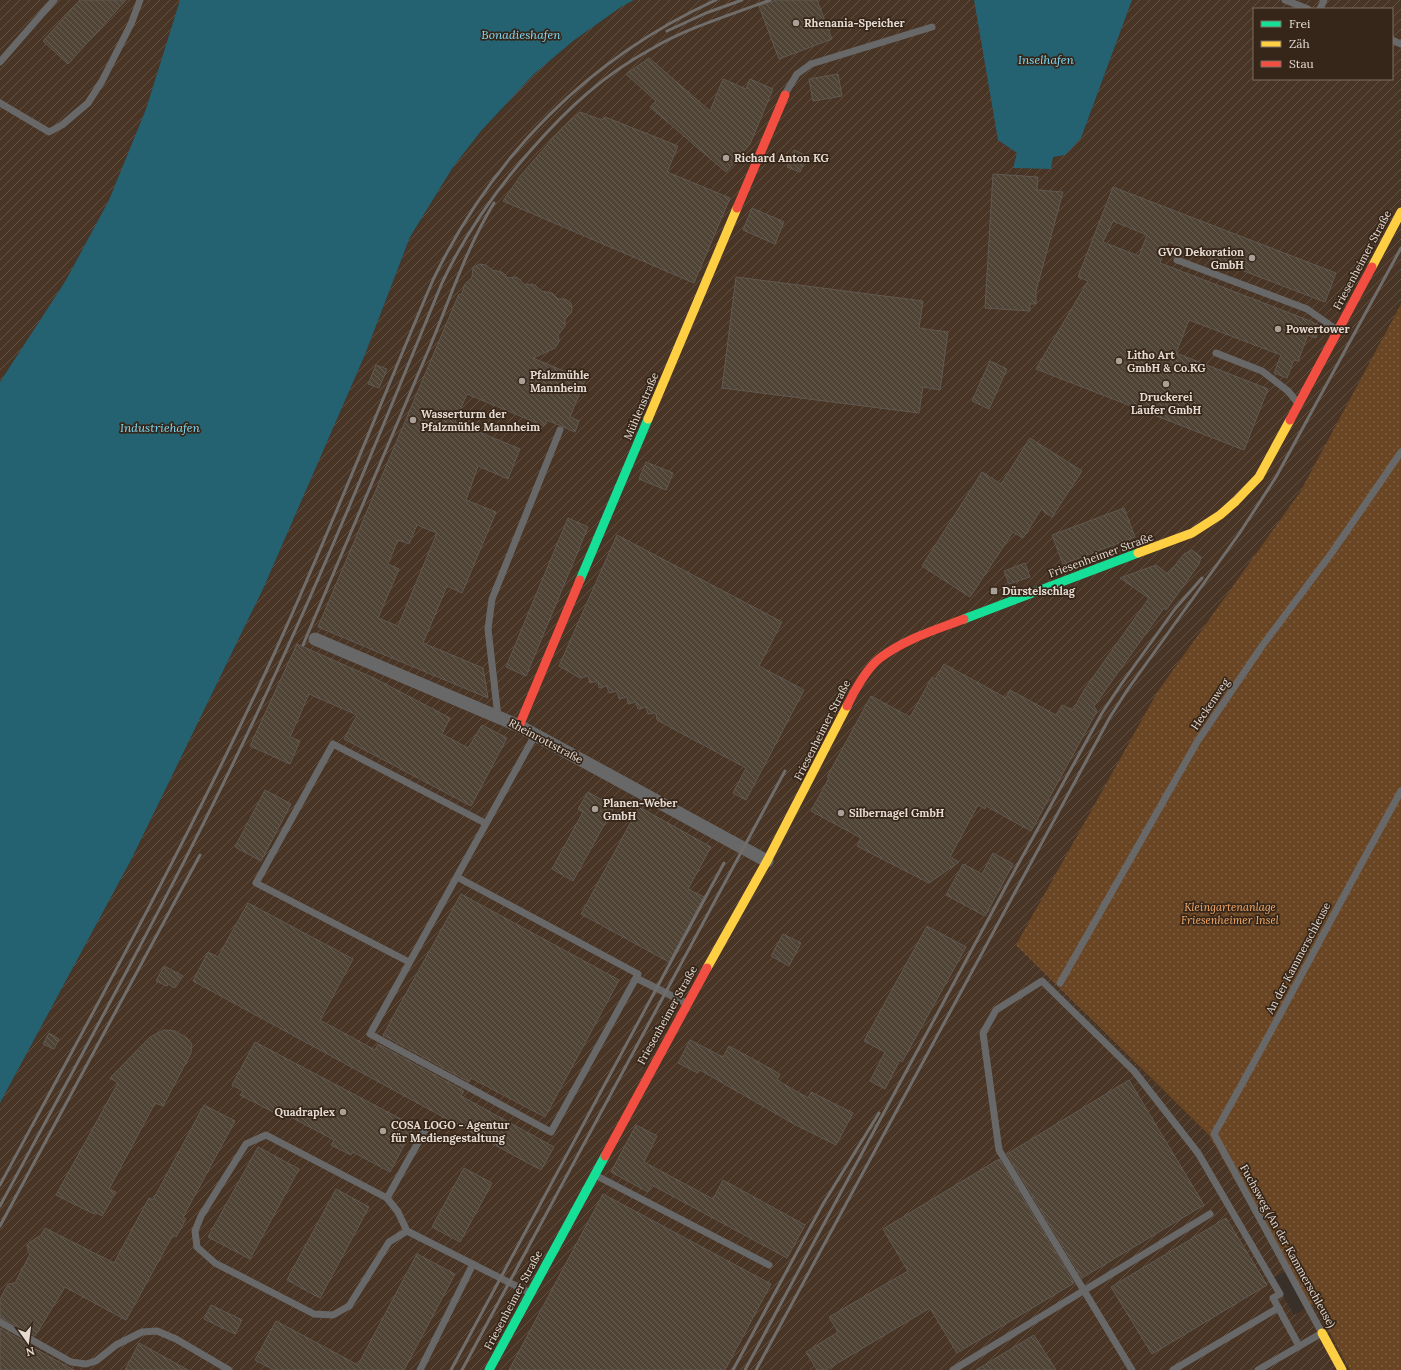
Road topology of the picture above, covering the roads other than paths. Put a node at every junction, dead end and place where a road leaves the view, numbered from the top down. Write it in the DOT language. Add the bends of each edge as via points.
graph roads {
  1 [pos="54,0"];
  2 [pos="140,0"];
  3 [pos="1285,0"];
  4 [pos="1305,8"];
  5 [pos="932,27"];
  6 [pos="0,62"];
  7 [pos="785,95"];
  8 [pos="0,103"];
  9 [pos="1401,212"];
  10 [pos="1177,260"];
  11 [pos="1338,330"];
  12 [pos="1216,353"];
  13 [pos="1298,403"];
  14 [pos="560,430"];
  15 [pos="1400,455"];
  16 [pos="315,639"];
  17 [pos="498,717"];
  18 [pos="519,726"];
  19 [pos="535,735"];
  20 [pos="1401,792"];
  21 [pos="485,823"];
  22 [pos="767,862"];
  23 [pos="457,877"];
  24 [pos="409,962"];
  25 [pos="636,978"];
  26 [pos="1060,983"];
  27 [pos="687,1004"];
  28 [pos="424,1132"];
  29 [pos="1214,1134"];
  30 [pos="594,1174"];
  31 [pos="387,1198"];
  32 [pos="1210,1214"];
  33 [pos="407,1231"];
  34 [pos="473,1264"];
  35 [pos="769,1265"];
  36 [pos="1084,1291"];
  37 [pos="530,1294"];
  38 [pos="1278,1308"];
  39 [pos="0,1322"];
  40 [pos="1322,1333"];
  41 [pos="1299,1346"];
  42 [pos="229,1370"];
  43 [pos="420,1370"];
  44 [pos="489,1370"];
  45 [pos="952,1370"];
  46 [pos="1132,1370"];
  47 [pos="1173,1370"];
  48 [pos="1258,1370"];
  49 [pos="1342,1370"];
  1 -- 6 [label="lane"];
  2 -- 8 [label="lane" via="131,24 102,81 88,103 62,126 49,132"];
  3 -- 4 [label="lane"];
  5 -- 7 [label="lane" via="811,64 797,74"];
  7 -- 18 [label="street, Mühlenstraße"];
  9 -- 11 [label="street, Friesenheimer Straße"];
  10 -- 11 [label="lane" via="1307,309"];
  11 -- 13 [label="street, Friesenheimer Straße"];
  12 -- 13 [label="lane" via="1262,371 1288,391"];
  13 -- 22 [label="street, Friesenheimer Straße" via="1259,477 1246,493 1206,525 1162,545 918,636 879,659 857,686"];
  14 -- 17 [label="lane" via="492,599 488,629"];
  15 -- 26 [label="lane, Heckenweg" via="1262,646 1197,742"];
  16 -- 17 [label="street, Rheinrottstraße"];
  17 -- 18 [label="street, Rheinrottstraße"];
  18 -- 19 [label="street, Rheinrottstraße"];
  19 -- 21 [label="lane"];
  19 -- 22 [label="street, Rheinrottstraße"];
  20 -- 29 [label="lane, An der Kammerschleuse"];
  21 -- 23 [label="lane"];
  21 -- 24 [label="lane" via="333,744 256,883"];
  22 -- 27 [label="street, Friesenheimer Straße"];
  23 -- 24 [label="lane"];
  23 -- 25 [label="lane" via="638,974"];
  24 -- 25 [label="lane" via="370,1034 552,1132"];
  25 -- 27 [label="lane"];
  27 -- 30 [label="street, Friesenheimer Straße"];
  28 -- 31 [label="lane"];
  29 -- 40 [label="lane, Fuchsweg (An der Kammerschleuse)"];
  30 -- 35 [label="lane"];
  30 -- 37 [label="street, Friesenheimer Straße"];
  31 -- 33 [label="lane" via="398,1212"];
  31 -- 33 [label="lane" via="266,1135 246,1144 201,1216 195,1231 197,1247 215,1262 314,1314 333,1315 348,1306 389,1242"];
  32 -- 36 [label="lane"];
  33 -- 34 [label="lane"];
  34 -- 37 [label="lane"];
  34 -- 43 [label="lane"];
  36 -- 38 [label="lane" via="999,1150 983,1033 996,1010 1042,981 1134,1071 1198,1153 1280,1294 1273,1298"];
  36 -- 45 [label="lane"];
  36 -- 46 [label="lane"];
  37 -- 44 [label="street, Friesenheimer Straße"];
  38 -- 41 [label="lane"];
  38 -- 47 [label="lane"];
  39 -- 42 [label="lane" via="72,1362 86,1364 96,1361 116,1345 142,1332 157,1331"];
  40 -- 41 [label="lane"];
  40 -- 49 [label="street, Fuchsweg (An der Kammerschleuse)"];
  41 -- 48 [label="lane"];
}
